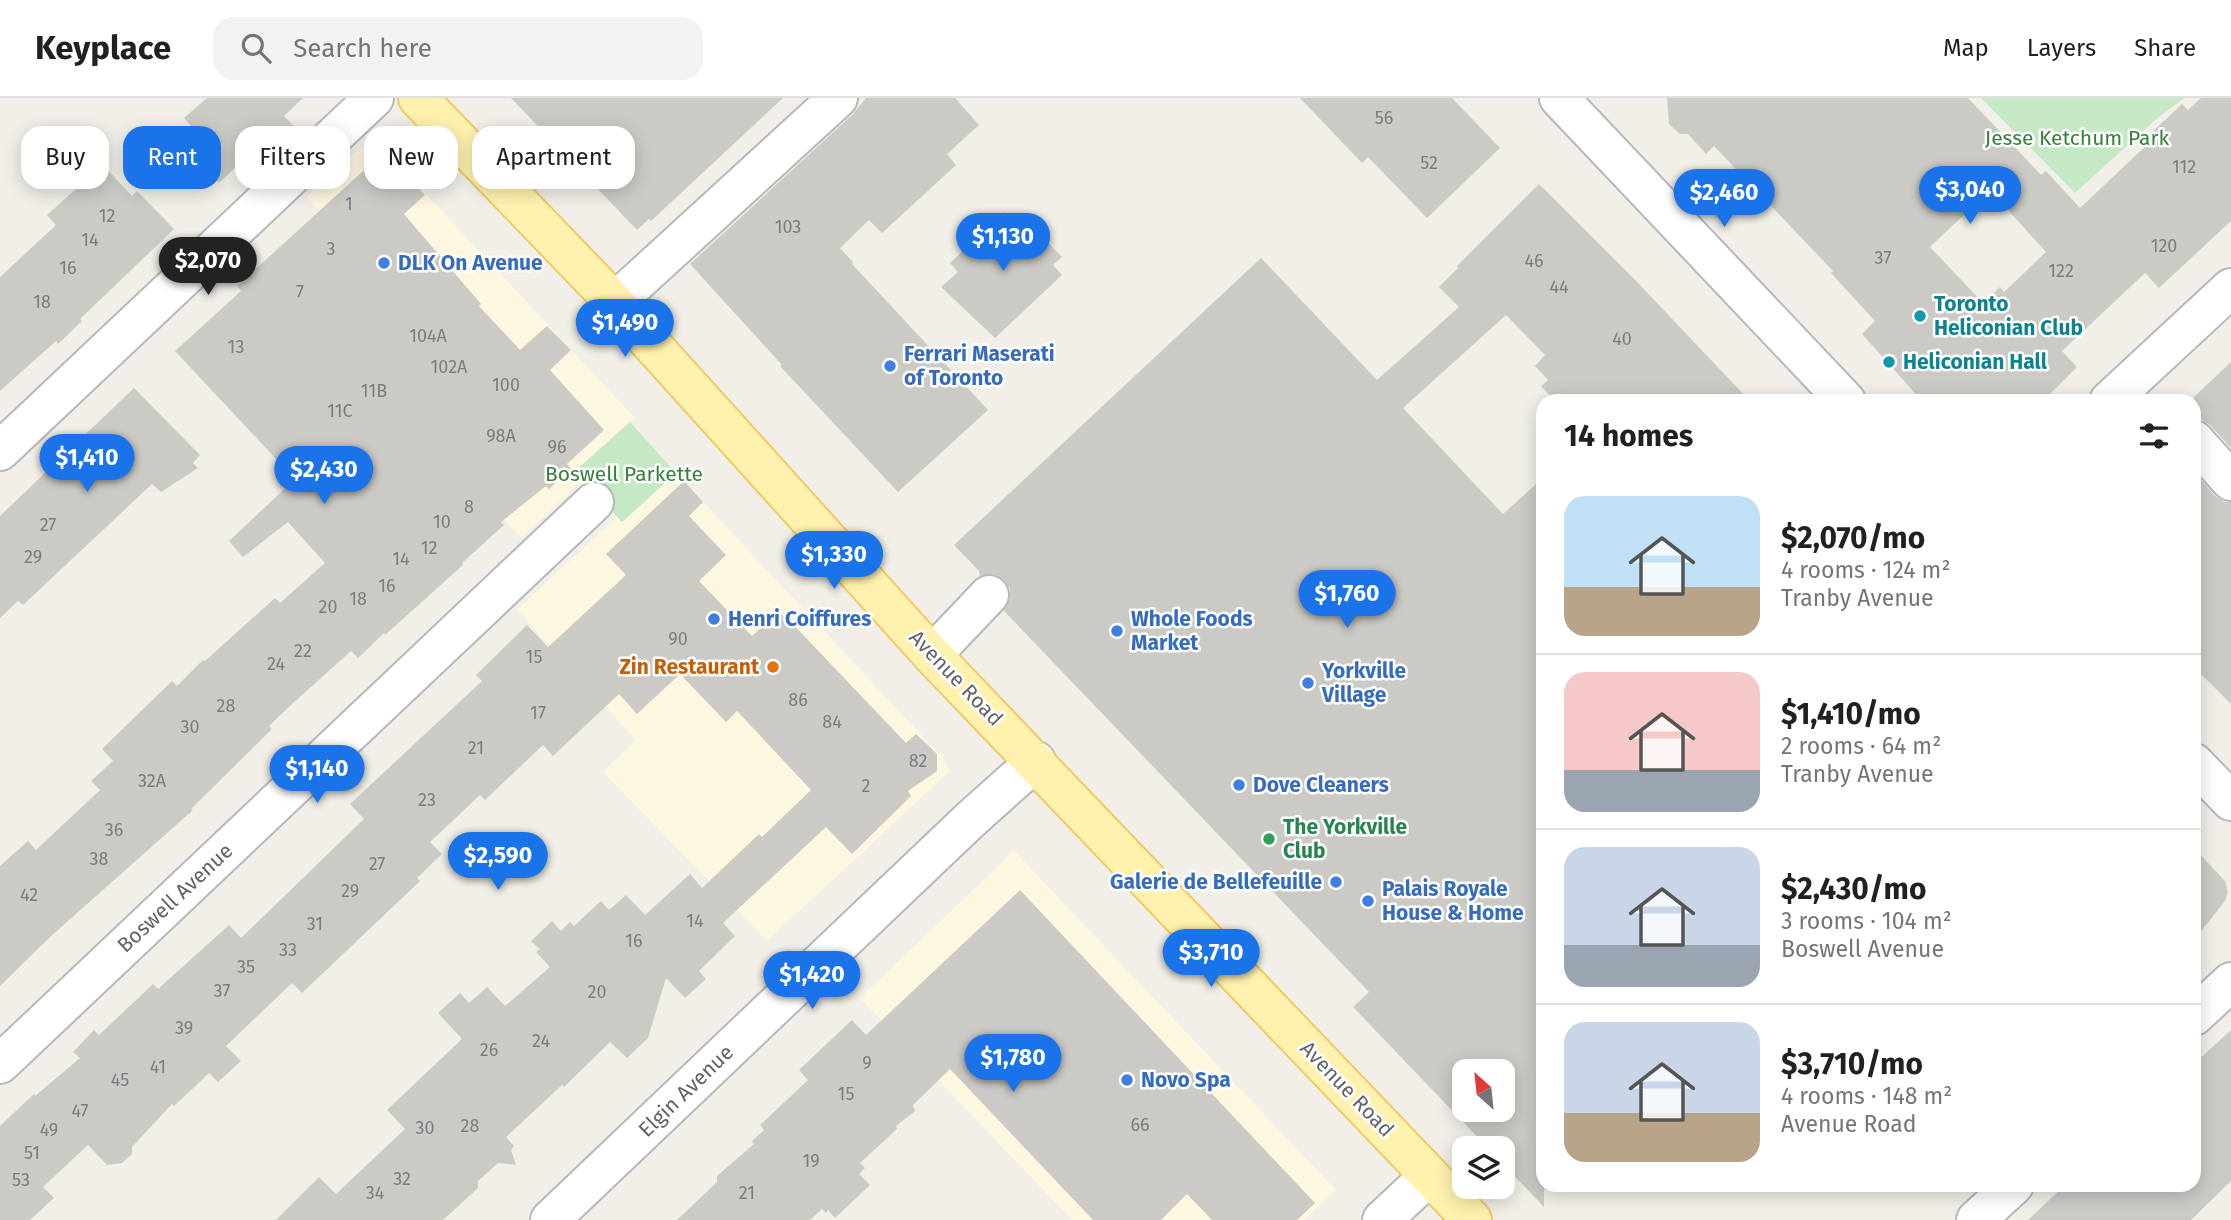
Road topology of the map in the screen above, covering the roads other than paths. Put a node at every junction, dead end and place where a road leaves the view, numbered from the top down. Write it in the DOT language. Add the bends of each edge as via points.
graph roads {
  1 [pos="374,98"];
  2 [pos="418,98"];
  3 [pos="799,98"];
  4 [pos="838,98"];
  5 [pos="1559,98"];
  6 [pos="2231,288"];
  7 [pos="606,294"];
  8 [pos="2134,392"];
  9 [pos="1839,394"];
  10 [pos="2201,448"];
  11 [pos="0,452"];
  12 [pos="2231,481"];
  13 [pos="594,502"];
  14 [pos="989,595"];
  15 [pos="932,655"];
  16 [pos="1036,761"];
  17 [pos="2201,770"];
  18 [pos="2231,801"];
  19 [pos="2231,982"];
  20 [pos="2201,1010"];
  21 [pos="0,1064"];
  22 [pos="1429,1176"];
  23 [pos="2006,1192"];
  24 [pos="551,1220"];
  25 [pos="1382,1220"];
  26 [pos="1472,1220"];
  27 [pos="1976,1220"];
  1 -- 11 [label="street"];
  2 -- 7 [label="main road, Avenue Road"];
  3 -- 7 [label="street"];
  4 -- 7 [label="street"];
  5 -- 9 [label="street"];
  6 -- 8 [label="street"];
  7 -- 15 [label="main road, Avenue Road"];
  10 -- 12 [label="street"];
  13 -- 21 [label="street, Boswell Avenue"];
  14 -- 15 [label="street"];
  15 -- 16 [label="main road, Avenue Road"];
  16 -- 22 [label="main road, Avenue Road"];
  16 -- 24 [label="street, Elgin Avenue"];
  17 -- 18 [label="street"];
  19 -- 20 [label="street"];
  22 -- 25 [label="street"];
  22 -- 26 [label="main road, Avenue Road"];
  23 -- 27 [label="street"];
}
